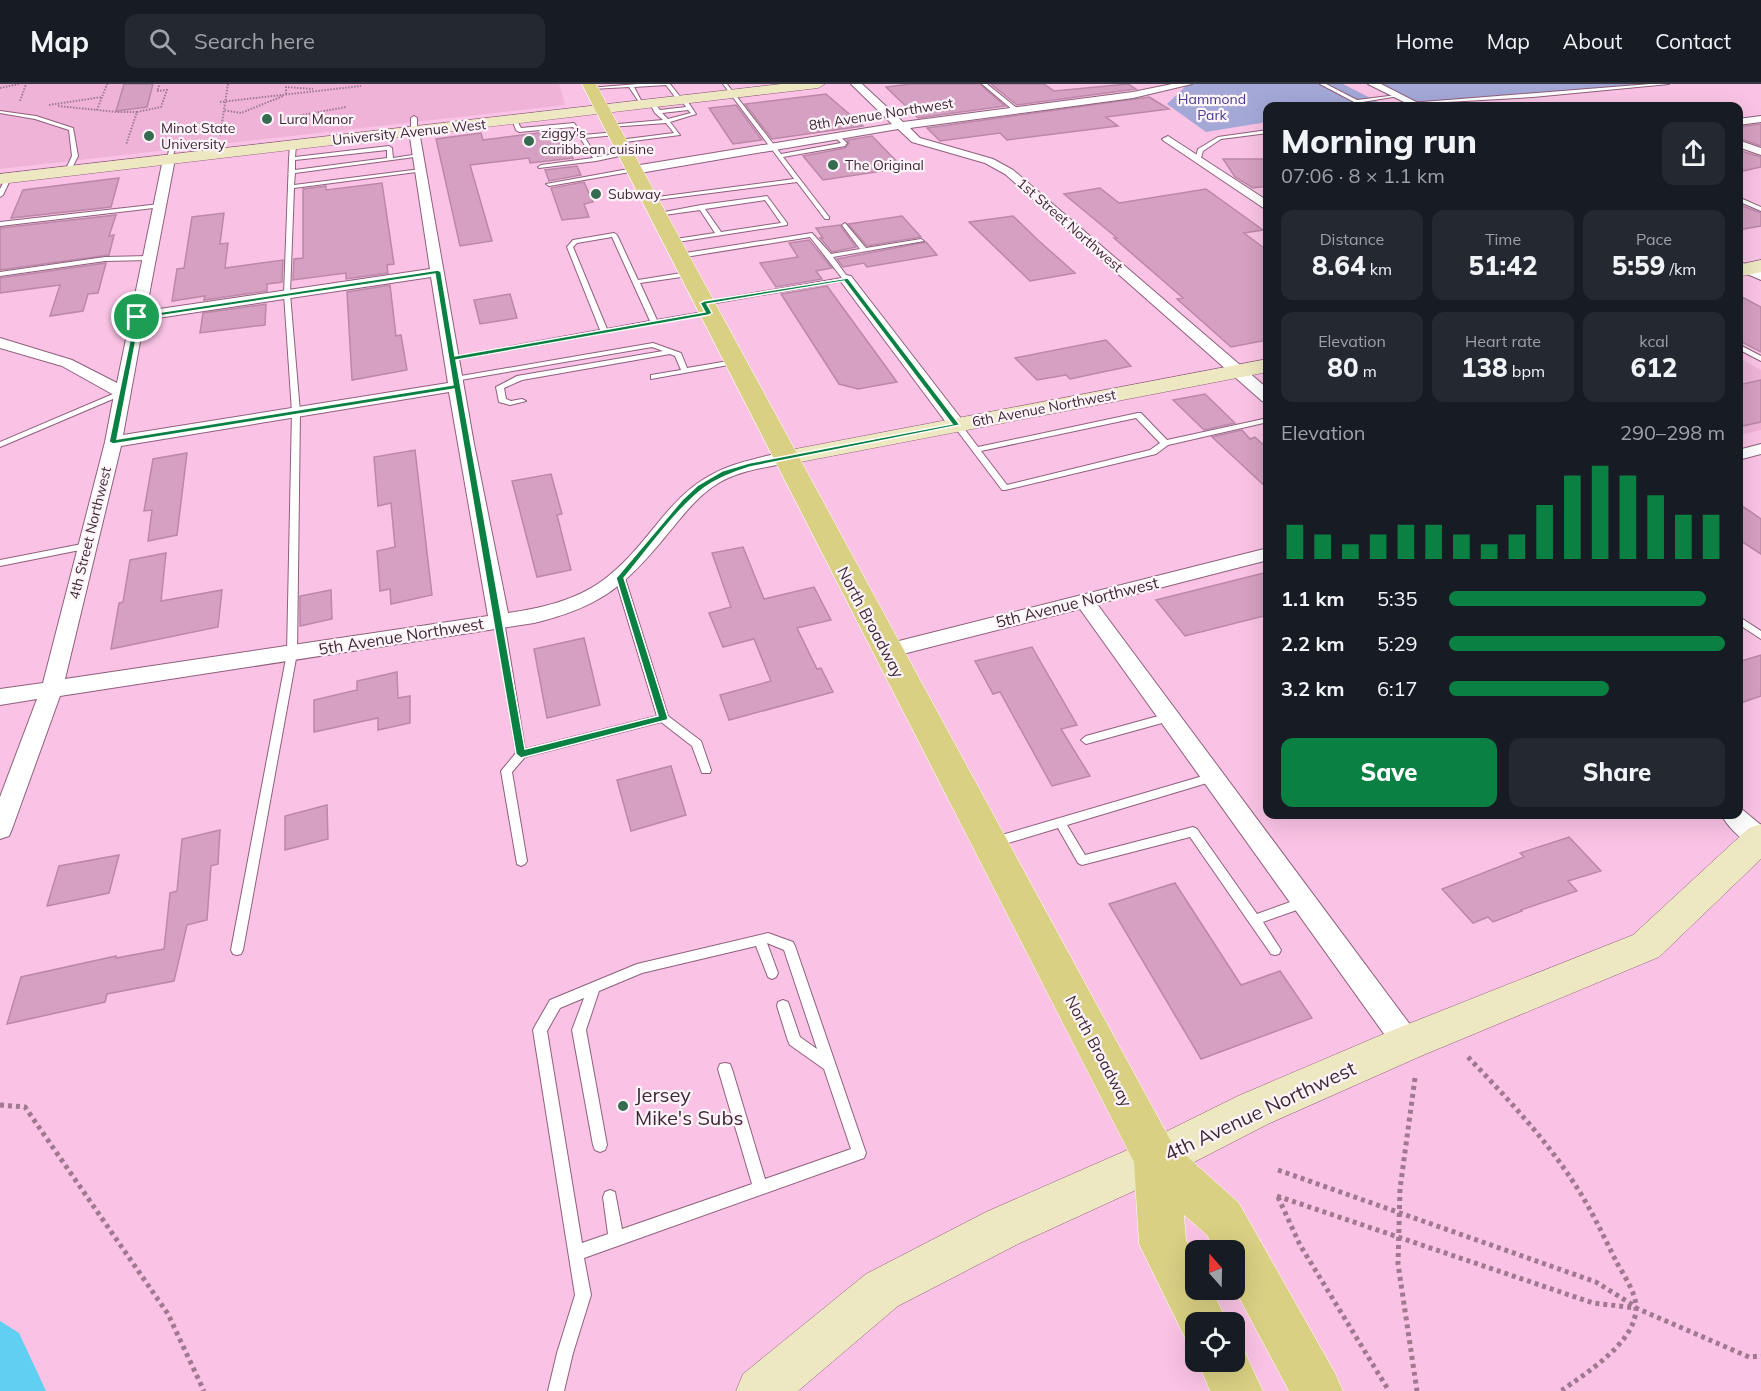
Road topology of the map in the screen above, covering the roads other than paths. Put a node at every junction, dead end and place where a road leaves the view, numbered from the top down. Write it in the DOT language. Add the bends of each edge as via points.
graph roads {
  1 [pos="666,84"];
  2 [pos="818,84"];
  3 [pos="856,84"];
  4 [pos="984,84"];
  5 [pos="1116,84"];
  6 [pos="1187,84"];
  7 [pos="1322,84"];
  8 [pos="1373,84"];
  9 [pos="1667,84"];
  10 [pos="590,86"];
  11 [pos="631,86"];
  12 [pos="729,89"];
  13 [pos="1133,95"];
  14 [pos="1397,96"];
  15 [pos="685,102"];
  16 [pos="1409,102"];
  17 [pos="1454,102"];
  18 [pos="650,107"];
  19 [pos="1016,110"];
  20 [pos="0,112"];
  21 [pos="1761,118"];
  22 [pos="514,120"];
  23 [pos="666,121"];
  24 [pos="1743,121"];
  25 [pos="414,124"];
  26 [pos="899,126"];
  27 [pos="1263,132"];
  28 [pos="837,136"];
  29 [pos="582,137"];
  30 [pos="618,139"];
  31 [pos="1168,139"];
  32 [pos="1743,145"];
  33 [pos="772,146"];
  34 [pos="171,152"];
  35 [pos="292,152"];
  36 [pos="1761,152"];
  37 [pos="780,156"];
  38 [pos="390,159"];
  39 [pos="596,159"];
  40 [pos="1198,160"];
  41 [pos="420,163"];
  42 [pos="541,166"];
  43 [pos="68,171"];
  44 [pos="292,172"];
  45 [pos="4,178"];
  46 [pos="798,180"];
  47 [pos="549,184"];
  48 [pos="291,187"];
  49 [pos="0,195"];
  50 [pos="1743,201"];
  51 [pos="1263,204"];
  52 [pos="160,206"];
  53 [pos="653,207"];
  54 [pos="701,207"];
  55 [pos="1761,209"];
  56 [pos="827,218"];
  57 [pos="0,224"];
  58 [pos="845,225"];
  59 [pos="719,234"];
  60 [pos="921,241"];
  61 [pos="675,249"];
  62 [pos="864,250"];
  63 [pos="829,256"];
  64 [pos="149,258"];
  65 [pos="438,272"];
  66 [pos="0,274"];
  67 [pos="688,274"];
  68 [pos="846,279"];
  69 [pos="636,282"];
  70 [pos="286,294"];
  71 [pos="706,308"];
  72 [pos="137,317"];
  73 [pos="654,322"];
  74 [pos="604,331"];
  75 [pos="0,343"];
  76 [pos="1743,349"];
  77 [pos="672,352"];
  78 [pos="452,359"];
  79 [pos="1761,359"];
  80 [pos="734,362"];
  81 [pos="1263,366"];
  82 [pos="685,371"];
  83 [pos="1238,371"];
  84 [pos="654,377"];
  85 [pos="456,383"];
  86 [pos="123,393"];
  87 [pos="1263,394"];
  88 [pos="522,401"];
  89 [pos="296,412"];
  90 [pos="1263,421"];
  91 [pos="957,425"];
  92 [pos="113,442"];
  93 [pos="1165,442"];
  94 [pos="0,445"];
  95 [pos="1761,449"];
  96 [pos="976,450"];
  97 [pos="1743,453"];
  98 [pos="1743,456"];
  99 [pos="785,458"];
  100 [pos="1761,466"];
  101 [pos="87,546"];
  102 [pos="1263,555"];
  103 [pos="0,563"];
  104 [pos="620,578"];
  105 [pos="1084,600"];
  106 [pos="499,621"];
  107 [pos="1743,623"];
  108 [pos="1761,636"];
  109 [pos="887,651"];
  110 [pos="292,653"];
  111 [pos="52,689"];
  112 [pos="0,697"];
  113 [pos="1168,717"];
  114 [pos="663,718"];
  115 [pos="1086,740"];
  116 [pos="521,754"];
  117 [pos="706,770"];
  118 [pos="1213,777"];
  119 [pos="1739,819"];
  120 [pos="1060,822"];
  121 [pos="0,829"];
  122 [pos="1760,838"];
  123 [pos="989,844"];
  124 [pos="521,861"];
  125 [pos="1304,902"];
  126 [pos="1255,920"];
  127 [pos="760,940"];
  128 [pos="237,950"];
  129 [pos="1275,950"];
  130 [pos="772,973"];
  131 [pos="594,988"];
  132 [pos="783,1006"];
  133 [pos="1411,1060"];
  134 [pos="829,1065"];
  135 [pos="725,1069"];
  136 [pos="600,1145"];
  137 [pos="1156,1159"];
  138 [pos="760,1188"];
  139 [pos="610,1197"];
  140 [pos="616,1239"];
  141 [pos="576,1252"];
  142 [pos="1197,1312"];
  143 [pos="1227,1372"];
  144 [pos="556,1391"];
  145 [pos="760,1391"];
  146 [pos="1237,1391"];
  147 [pos="1317,1391"];
  1 -- 11 [label="lane"];
  1 -- 15 [label="lane"];
  2 -- 12 [label="street, University Avenue West"];
  3 -- 26 [label="street, 1st Street Northwest"];
  4 -- 19 [label="lane"];
  5 -- 13 [label="street"];
  6 -- 13 [label="street, 8th Avenue Northwest"];
  7 -- 14 [label="lane" via="1356,102"];
  8 -- 14 [label="street"];
  9 -- 17 [label="lane"];
  10 -- 11 [label="lane"];
  10 -- 30 [label="main road, North Broadway"];
  11 -- 18 [label="lane"];
  12 -- 15 [label="street, University Avenue West"];
  12 -- 33 [label="lane"];
  13 -- 19 [label="street, 8th Avenue Northwest"];
  14 -- 16 [label="street"];
  15 -- 18 [label="street, University Avenue West"];
  15 -- 23 [label="lane" via="694,114"];
  18 -- 23 [label="lane"];
  18 -- 30 [label="street, University Avenue West"];
  19 -- 26 [label="street, 8th Avenue Northwest"];
  20 -- 43 [label="lane" via="71,129 75,156"];
  21 -- 24 [label="street"];
  22 -- 25 [label="street, University Avenue West"];
  22 -- 29 [label="lane" via="519,130 574,125"];
  22 -- 30 [label="street, University Avenue West"];
  23 -- 30 [label="lane"];
  23 -- 30 [label="lane" via="678,134"];
  25 -- 35 [label="street, University Avenue West"];
  25 -- 41 [label="street"];
  26 -- 28 [label="street, 8th Avenue Northwest"];
  26 -- 83 [label="street, 1st Street Northwest" via="922,142 1004,168"];
  27 -- 40 [label="lane" via="1220,138 1200,150"];
  28 -- 33 [label="street, 8th Avenue Northwest"];
  28 -- 37 [label="lane" via="845,144"];
  29 -- 30 [label="lane"];
  29 -- 39 [label="lane"];
  30 -- 33 [label="street, 8th Avenue Northwest"];
  30 -- 39 [label="lane"];
  30 -- 47 [label="lane"];
  30 -- 53 [label="main road, North Broadway"];
  31 -- 40 [label="street"];
  32 -- 36 [label="street"];
  33 -- 37 [label="lane"];
  34 -- 35 [label="street, University Avenue West"];
  34 -- 43 [label="street, University Avenue West"];
  34 -- 52 [label="street, 4th Street Northwest"];
  35 -- 38 [label="lane" via="389,148"];
  35 -- 44 [label="lane"];
  37 -- 46 [label="lane"];
  38 -- 41 [label="lane"];
  38 -- 44 [label="lane"];
  39 -- 42 [label="lane"];
  40 -- 51 [label="street"];
  41 -- 48 [label="lane"];
  41 -- 65 [label="street"];
  43 -- 45 [label="street, University Avenue West"];
  44 -- 48 [label="lane"];
  45 -- 49 [label="lane"];
  46 -- 53 [label="lane"];
  46 -- 56 [label="lane"];
  48 -- 70 [label="lane"];
  50 -- 55 [label="lane"];
  52 -- 57 [label="lane"];
  52 -- 64 [label="street, 4th Street Northwest"];
  53 -- 54 [label="lane"];
  53 -- 61 [label="main road, North Broadway"];
  54 -- 59 [label="lane"];
  54 -- 59 [label="lane" via="767,198 785,224"];
  58 -- 62 [label="lane"];
  59 -- 61 [label="lane"];
  60 -- 62 [label="lane"];
  61 -- 63 [label="lane" via="812,235"];
  61 -- 67 [label="main road, North Broadway"];
  62 -- 63 [label="lane"];
  63 -- 68 [label="lane"];
  64 -- 66 [label="lane" via="105,259"];
  64 -- 72 [label="street, 4th Street Northwest"];
  65 -- 70 [label="street"];
  65 -- 78 [label="street"];
  67 -- 69 [label="lane"];
  67 -- 71 [label="main road, North Broadway"];
  68 -- 71 [label="lane"];
  68 -- 91 [label="street"];
  69 -- 73 [label="lane"];
  69 -- 74 [label="lane" via="614,235 575,241 570,247"];
  70 -- 72 [label="street"];
  70 -- 89 [label="lane"];
  71 -- 73 [label="lane"];
  71 -- 80 [label="main road, North Broadway"];
  72 -- 86 [label="street, 4th Street Northwest"];
  73 -- 74 [label="lane"];
  74 -- 78 [label="lane"];
  75 -- 86 [label="street" via="67,363"];
  76 -- 79 [label="lane"];
  77 -- 82 [label="lane" via="678,355"];
  77 -- 85 [label="lane" via="653,345"];
  77 -- 88 [label="lane" via="520,378 500,387 502,400"];
  78 -- 85 [label="street"];
  80 -- 82 [label="lane"];
  80 -- 99 [label="main road, North Broadway"];
  81 -- 83 [label="street, 6th Avenue Northwest"];
  82 -- 84 [label="lane"];
  83 -- 87 [label="street, 1st Street Northwest"];
  83 -- 91 [label="street, 6th Avenue Northwest"];
  85 -- 89 [label="street"];
  85 -- 106 [label="street"];
  86 -- 92 [label="street, 4th Street Northwest"];
  86 -- 94 [label="lane"];
  89 -- 92 [label="street"];
  89 -- 110 [label="lane"];
  90 -- 93 [label="lane"];
  91 -- 96 [label="lane"];
  91 -- 99 [label="street, 6th Avenue Northwest"];
  92 -- 101 [label="street, 4th Street Northwest"];
  93 -- 96 [label="lane" via="1137,416"];
  93 -- 96 [label="lane" via="1153,452 1005,488"];
  95 -- 97 [label="street"];
  98 -- 100 [label="street"];
  99 -- 104 [label="street, 5th Avenue Northwest" via="736,468 701,487"];
  99 -- 109 [label="main road, North Broadway"];
  101 -- 103 [label="lane"];
  101 -- 111 [label="street, 4th Street Northwest"];
  102 -- 105 [label="street, 5th Avenue Northwest"];
  104 -- 106 [label="street, 5th Avenue Northwest" via="576,606"];
  104 -- 114 [label="lane"];
  105 -- 109 [label="street, 5th Avenue Northwest"];
  105 -- 113 [label="street"];
  106 -- 110 [label="street, 5th Avenue Northwest"];
  106 -- 116 [label="lane"];
  107 -- 108 [label="lane"];
  109 -- 123 [label="main road, North Broadway"];
  110 -- 111 [label="street, 5th Avenue Northwest"];
  110 -- 128 [label="lane"];
  111 -- 112 [label="street, 5th Avenue Northwest"];
  111 -- 121 [label="street, 4th Street Northwest"];
  113 -- 115 [label="lane"];
  113 -- 118 [label="street"];
  114 -- 116 [label="lane"];
  114 -- 117 [label="lane" via="697,744"];
  116 -- 124 [label="lane" via="506,771"];
  118 -- 120 [label="lane"];
  118 -- 125 [label="street"];
  119 -- 122 [label="street"];
  120 -- 123 [label="lane"];
  120 -- 126 [label="lane" via="1082,860 1193,832"];
  122 -- 133 [label="street, 4th Avenue Northwest" via="1646,946"];
  123 -- 137 [label="main road, North Broadway"];
  125 -- 126 [label="lane"];
  125 -- 133 [label="street"];
  126 -- 129 [label="lane"];
  127 -- 130 [label="lane"];
  127 -- 131 [label="lane" via="641,969"];
  127 -- 134 [label="lane" via="768,938 789,946"];
  131 -- 136 [label="lane" via="579,1030"];
  131 -- 141 [label="lane" via="555,1004 540,1030"];
  132 -- 134 [label="lane" via="795,1041"];
  133 -- 137 [label="street, 4th Avenue Northwest" via="1253,1110"];
  134 -- 138 [label="lane" via="859,1153"];
  135 -- 138 [label="lane"];
  137 -- 142 [label="main road" via="1163,1244"];
  137 -- 145 [label="street, 4th Avenue Northwest" via="1002,1228 882,1290"];
  137 -- 147 [label="main road" via="1223,1219"];
  138 -- 140 [label="lane"];
  139 -- 140 [label="lane"];
  140 -- 141 [label="lane"];
  141 -- 144 [label="lane" via="583,1295"];
  143 -- 146 [label="main road"];
}
